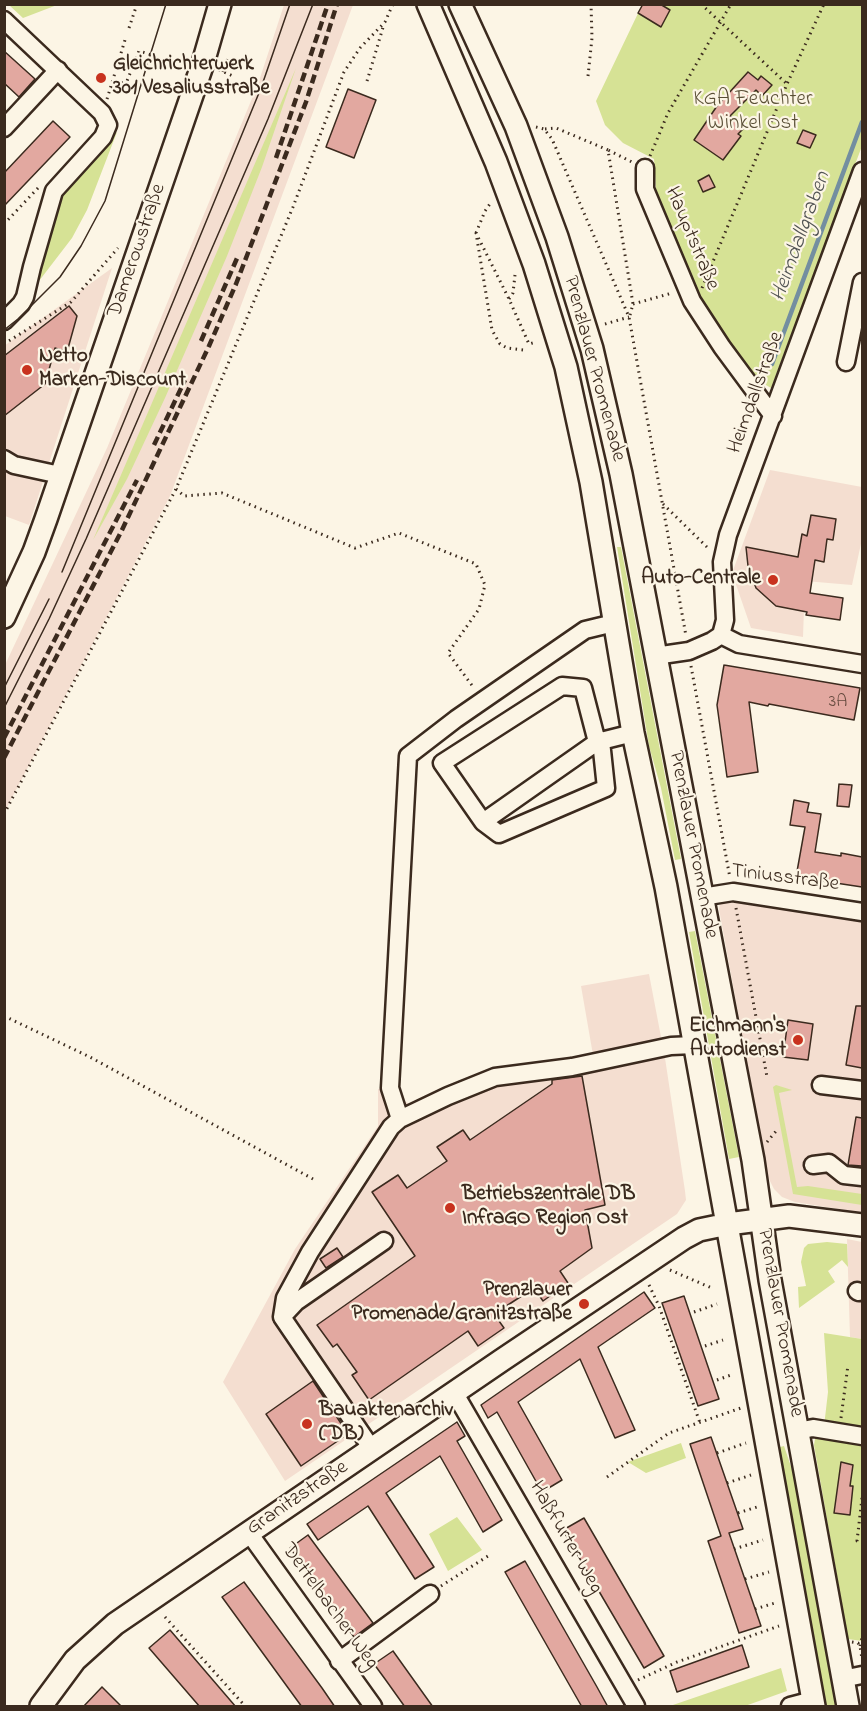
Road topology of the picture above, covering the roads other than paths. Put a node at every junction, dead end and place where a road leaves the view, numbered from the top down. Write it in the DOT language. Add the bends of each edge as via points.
graph roads {
  1 [pos="220,4"];
  2 [pos="428,4"];
  3 [pos="460,4"];
  4 [pos="4,20"];
  5 [pos="58,70"];
  6 [pos="7,121"];
  7 [pos="645,168"];
  8 [pos="862,171"];
  9 [pos="862,282"];
  10 [pos="4,321"];
  11 [pos="846,362"];
  12 [pos="773,416"];
  13 [pos="4,459"];
  14 [pos="60,476"];
  15 [pos="4,617"];
  16 [pos="614,623"];
  17 [pos="722,635"];
  18 [pos="656,656"];
  19 [pos="862,664"];
  20 [pos="633,733"];
  21 [pos="599,742"];
  22 [pos="483,822"];
  23 [pos="702,897"];
  24 [pos="862,912"];
  25 [pos="694,1046"];
  26 [pos="821,1085"];
  27 [pos="862,1090"];
  28 [pos="400,1119"];
  29 [pos="813,1165"];
  30 [pos="862,1177"];
  31 [pos="761,1219"];
  32 [pos="728,1224"];
  33 [pos="862,1225"];
  34 [pos="384,1241"];
  35 [pos="282,1317"];
  36 [pos="789,1385"];
  37 [pos="454,1392"];
  38 [pos="757,1392"];
  39 [pos="797,1431"];
  40 [pos="862,1436"];
  41 [pos="372,1449"];
  42 [pos="249,1533"];
  43 [pos="433,1592"];
  44 [pos="339,1661"];
  45 [pos="853,1677"];
  46 [pos="813,1703"];
  47 [pos="41,1706"];
  48 [pos="373,1707"];
  49 [pos="636,1707"];
  50 [pos="790,1707"];
  51 [pos="848,1707"];
  1 -- 14 [label="main road, Damerowstraße" via="213,34"];
  2 -- 16 [label="main road, Prenzlauer Promenade" via="496,162 534,264 566,367 591,482"];
  3 -- 18 [label="main road, Prenzlauer Promenade" via="525,126 592,349"];
  4 -- 5 [label="street"];
  5 -- 6 [label="street"];
  5 -- 10 [label="street" via="102,113 108,125 104,137 54,191 25,297"];
  7 -- 12 [label="street, Hauptstraße" via="645,189 689,295"];
  8 -- 12 [label="street, Heimdallstraße"];
  9 -- 11 [label="street"];
  12 -- 17 [label="street, Heimdallstraße" via="728,535 722,562"];
  13 -- 14 [label="street"];
  14 -- 15 [label="main road, Damerowstraße" via="34,552"];
  16 -- 20 [label="main road, Prenzlauer Promenade"];
  16 -- 28 [label="street" via="585,630 408,756 390,1088"];
  17 -- 18 [label="street" via="688,651"];
  17 -- 19 [label="street" via="739,644"];
  18 -- 23 [label="main road, Prenzlauer Promenade"];
  20 -- 21 [label="street"];
  20 -- 25 [label="main road, Prenzlauer Promenade"];
  21 -- 22 [label="street"];
  21 -- 22 [label="street" via="606,788 499,834"];
  21 -- 22 [label="street" via="583,688 562,686 442,763"];
  23 -- 24 [label="street, Tiniusstraße" via="733,892"];
  23 -- 31 [label="main road, Prenzlauer Promenade"];
  25 -- 28 [label="street" via="672,1046 572,1067 495,1077"];
  25 -- 32 [label="main road, Prenzlauer Promenade"];
  26 -- 27 [label="street"];
  28 -- 35 [label="street" via="310,1252 285,1298"];
  29 -- 30 [label="street" via="829,1163 844,1175"];
  31 -- 32 [label="main road, Granitzstraße"];
  31 -- 33 [label="main road, Granitzstraße" via="789,1216"];
  31 -- 36 [label="main road, Prenzlauer Promenade"];
  32 -- 37 [label="main road, Granitzstraße" via="699,1230 684,1238"];
  32 -- 38 [label="main road, Prenzlauer Promenade"];
  34 -- 35 [label="street" via="296,1302"];
  35 -- 41 [label="street"];
  36 -- 38 [label="main road"];
  36 -- 39 [label="main road, Prenzlauer Promenade"];
  37 -- 41 [label="main road, Granitzstraße"];
  37 -- 49 [label="street, Haßfurter Weg"];
  38 -- 46 [label="main road, Prenzlauer Promenade"];
  39 -- 40 [label="street" via="813,1428"];
  39 -- 45 [label="main road, Prenzlauer Promenade"];
  41 -- 42 [label="main road, Granitzstraße"];
  42 -- 44 [label="street, Dettelbacher Weg"];
  42 -- 47 [label="main road, Granitzstraße" via="115,1624 75,1660"];
  43 -- 44 [label="street"];
  44 -- 48 [label="street, Dettelbacher Weg"];
  45 -- 51 [label="main road, Prenzlauer Promenade"];
  46 -- 50 [label="street"];
}
